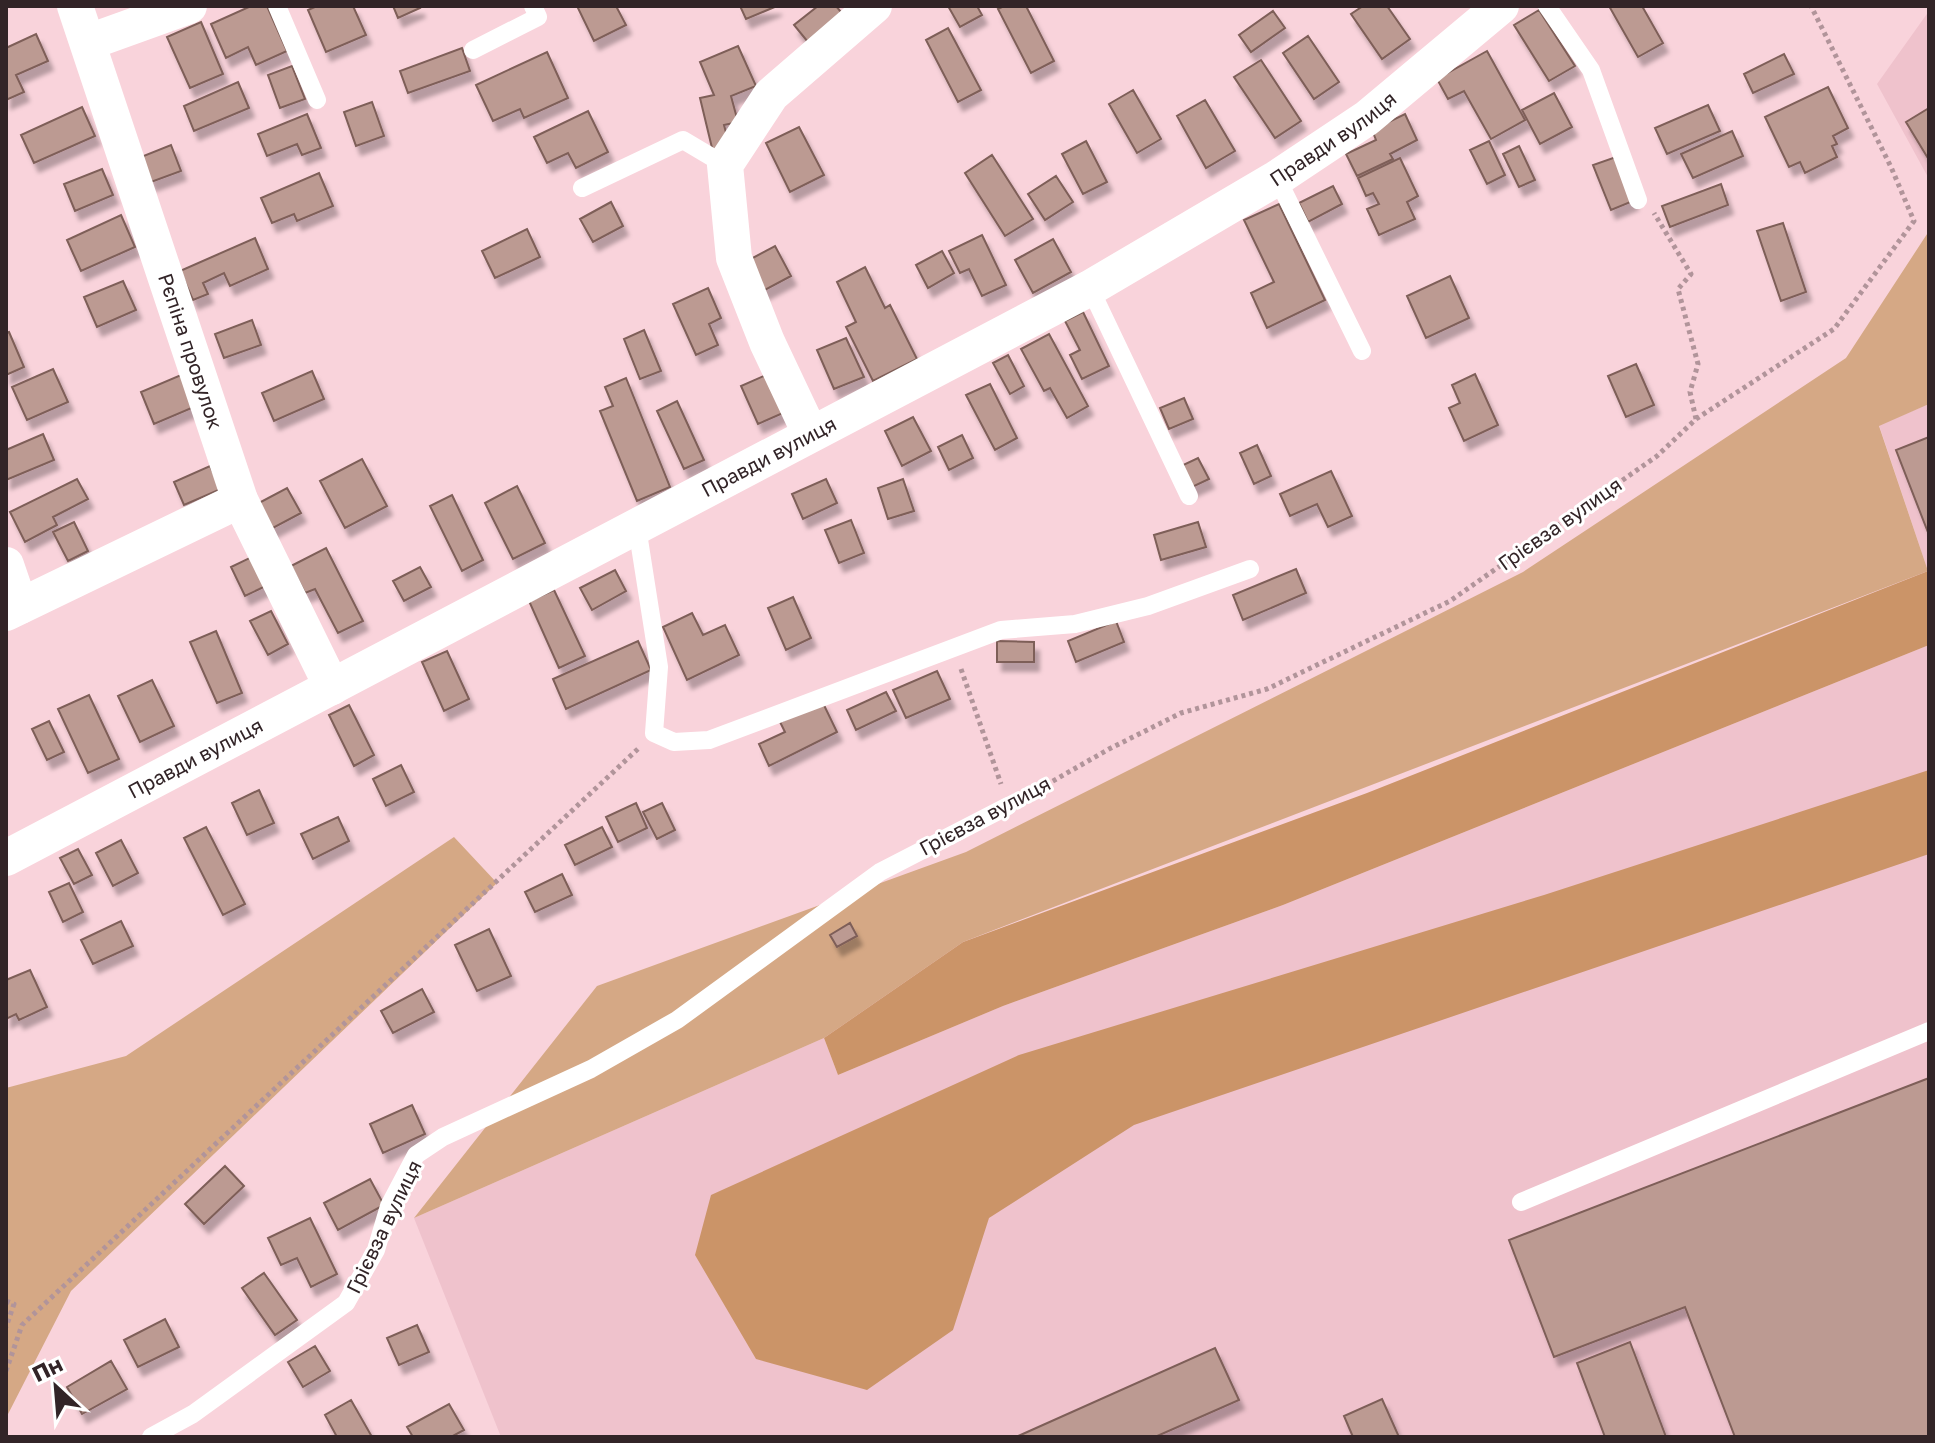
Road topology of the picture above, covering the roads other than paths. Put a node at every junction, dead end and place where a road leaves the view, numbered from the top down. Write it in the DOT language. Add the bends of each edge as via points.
graph roads {
  1 [pos="75,6"];
  2 [pos="189,6"];
  3 [pos="277,6"];
  4 [pos="533,6"];
  5 [pos="874,6"];
  6 [pos="1501,6"];
  7 [pos="1547,6"];
  8 [pos="89,42"];
  9 [pos="473,50"];
  10 [pos="317,100"];
  11 [pos="725,165"];
  12 [pos="1277,178"];
  13 [pos="582,188"];
  14 [pos="1638,200"];
  15 [pos="1090,288"];
  16 [pos="1362,351"];
  17 [pos="810,433"];
  18 [pos="1189,496"];
  19 [pos="240,500"];
  20 [pos="637,527"];
  21 [pos="6,565"];
  22 [pos="1250,569"];
  23 [pos="13,609"];
  24 [pos="332,687"];
  25 [pos="1008,806"];
  26 [pos="6,858"];
  27 [pos="1929,1031"];
  28 [pos="1521,1202"];
  29 [pos="151,1437"];
  1 -- 8 [label="street, Рєпіна провулок"];
  2 -- 8 [label="street"];
  3 -- 10 [label="lane"];
  4 -- 9 [label="lane" via="538,17"];
  5 -- 11 [label="street" via="771,95"];
  6 -- 12 [label="street, Правди вулиця" via="1367,118"];
  7 -- 14 [label="lane" via="1591,70"];
  8 -- 19 [label="street, Рєпіна провулок"];
  11 -- 13 [label="lane" via="683,140"];
  11 -- 17 [label="street" via="734,258"];
  12 -- 15 [label="street, Правди вулиця"];
  12 -- 16 [label="lane"];
  15 -- 17 [label="street, Правди вулиця"];
  15 -- 18 [label="lane"];
  17 -- 20 [label="street, Правди вулиця"];
  19 -- 23 [label="street"];
  19 -- 24 [label="street, Рєпіна провулок"];
  20 -- 22 [label="lane" via="659,667 654,733 674,742 709,740 1001,630 1075,624 1148,606"];
  20 -- 24 [label="street, Правди вулиця"];
  21 -- 23 [label="street"];
  24 -- 26 [label="street, Правди вулиця"];
  25 -- 29 [label="lane, Грієвза вулиця" via="880,872 677,1020 591,1069 443,1137 416,1155 389,1206 376,1250 346,1303 193,1414"];
  27 -- 28 [label="lane"];
}
